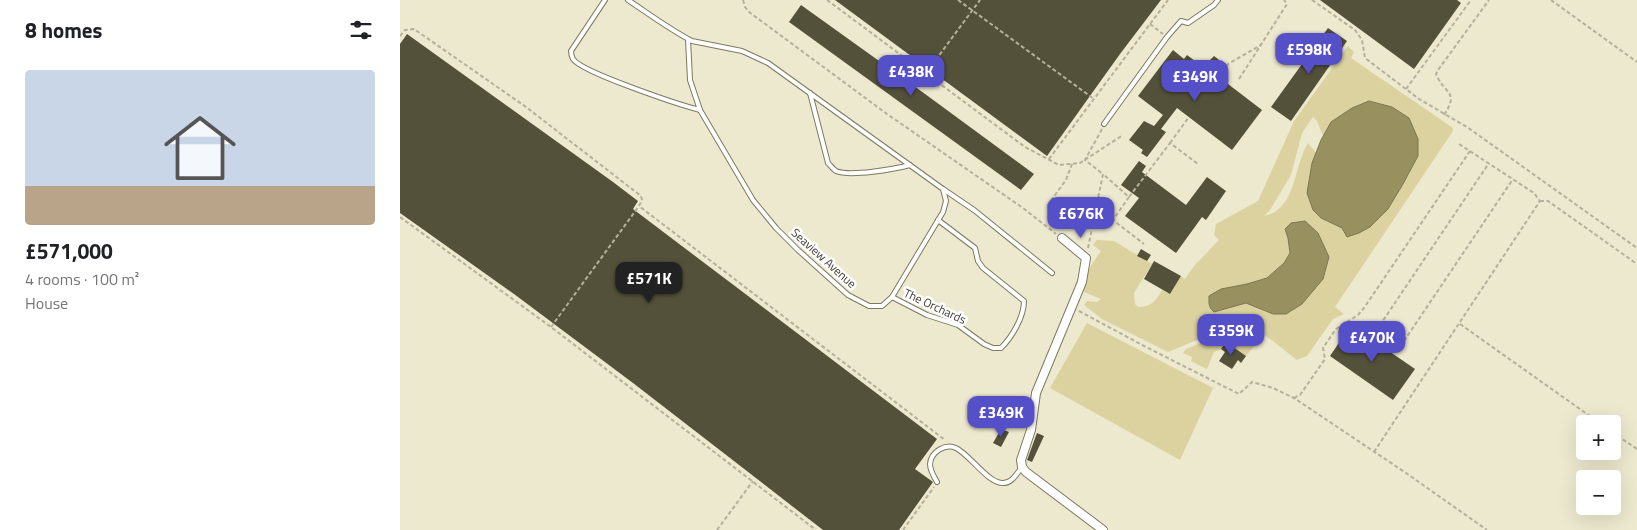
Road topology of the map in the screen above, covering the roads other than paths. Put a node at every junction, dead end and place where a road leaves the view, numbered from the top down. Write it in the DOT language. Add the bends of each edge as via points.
graph roads {
  1 [pos="605,0"];
  2 [pos="628,0"];
  3 [pos="1218,0"];
  4 [pos="688,39"];
  5 [pos="810,93"];
  6 [pos="700,110"];
  7 [pos="1104,124"];
  8 [pos="910,165"];
  9 [pos="943,189"];
  10 [pos="938,220"];
  11 [pos="1062,238"];
  12 [pos="1052,273"];
  13 [pos="892,296"];
  14 [pos="1022,466"];
  15 [pos="936,482"];
  16 [pos="1103,530"];
  1 -- 6 [label="lane" via="571,51 573,60 586,69"];
  2 -- 4 [label="lane"];
  3 -- 7 [label="lane" via="1188,23 1181,21"];
  4 -- 5 [label="lane" via="742,51 768,63"];
  4 -- 6 [label="lane, Seaview Avenue" via="690,80"];
  5 -- 8 [label="lane"];
  5 -- 8 [label="lane" via="828,163 835,171 876,171"];
  6 -- 13 [label="lane, Seaview Avenue" via="753,200 798,250 848,295 869,306 882,306"];
  8 -- 9 [label="lane"];
  9 -- 10 [label="lane" via="946,201"];
  9 -- 12 [label="lane"];
  10 -- 13 [label="lane"];
  10 -- 13 [label="lane, The Orchards" via="975,248 983,268 1024,301 1024,309 1008,341 1001,348 994,348 958,325 927,315"];
  11 -- 14 [label="street" via="1086,258 1082,282 1036,393"];
  14 -- 15 [label="lane" via="1013,479 1001,483 956,448 944,447 931,459"];
  14 -- 16 [label="street"];
}
